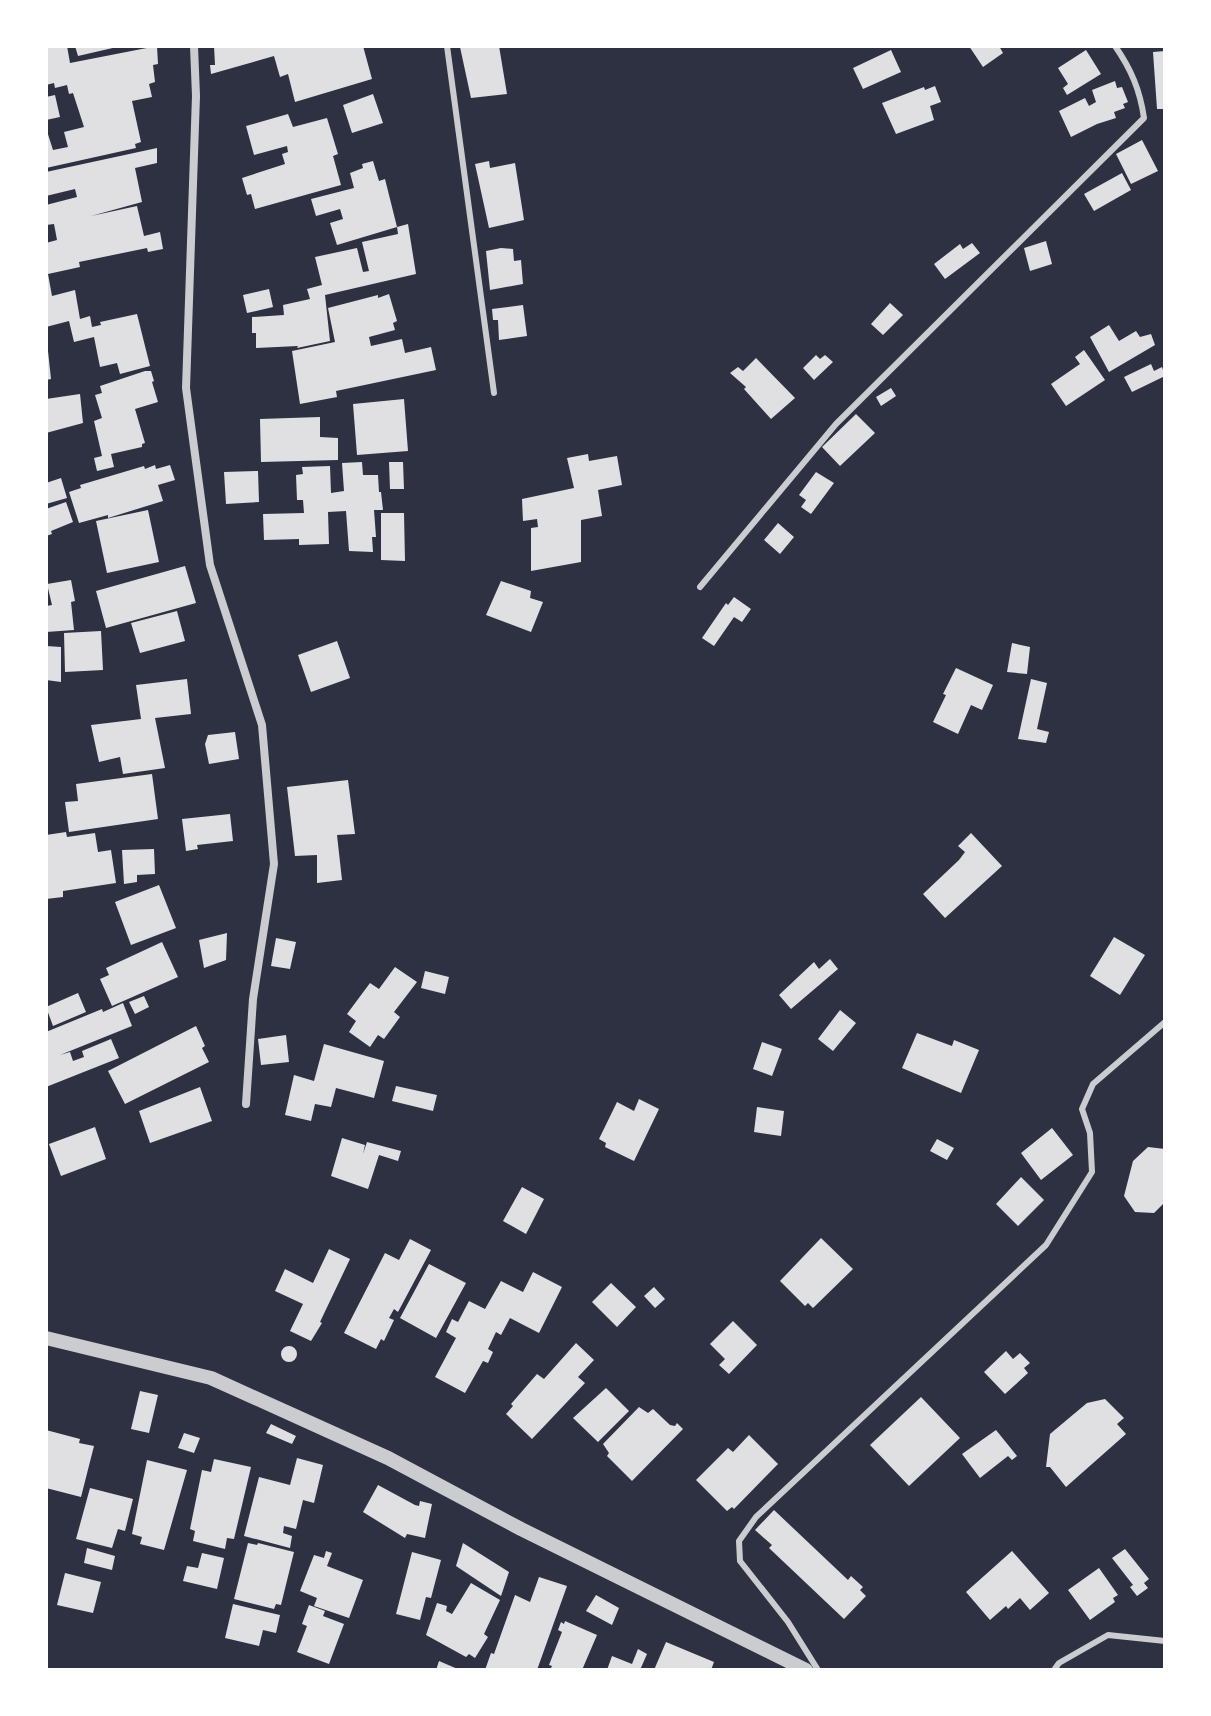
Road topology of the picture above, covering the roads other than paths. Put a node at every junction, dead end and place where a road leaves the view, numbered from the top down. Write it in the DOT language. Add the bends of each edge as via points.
graph roads {
  1 [pos="194,46"];
  2 [pos="447,46"];
  3 [pos="1115,46"];
  4 [pos="494,393"];
  5 [pos="700,587"];
  6 [pos="1165,1022"];
  7 [pos="246,1104"];
  8 [pos="46,1338"];
  9 [pos="1165,1641"];
  10 [pos="806,1670"];
  11 [pos="818,1670"];
  12 [pos="1054,1670"];
  1 -- 7 [label="street" via="186,388 210,565 262,725 274,864 253,999"];
  2 -- 4 [label="lane"];
  3 -- 5 [label="lane" via="1131,70 1144,118 836,424"];
  6 -- 11 [label="lane" via="1093,1084 1082,1109 1090,1133 1092,1172 1046,1245 756,1517 739,1541 740,1561"];
  8 -- 10 [label="street" via="211,1378 388,1458"];
  9 -- 12 [label="lane" via="1108,1635"];
}
